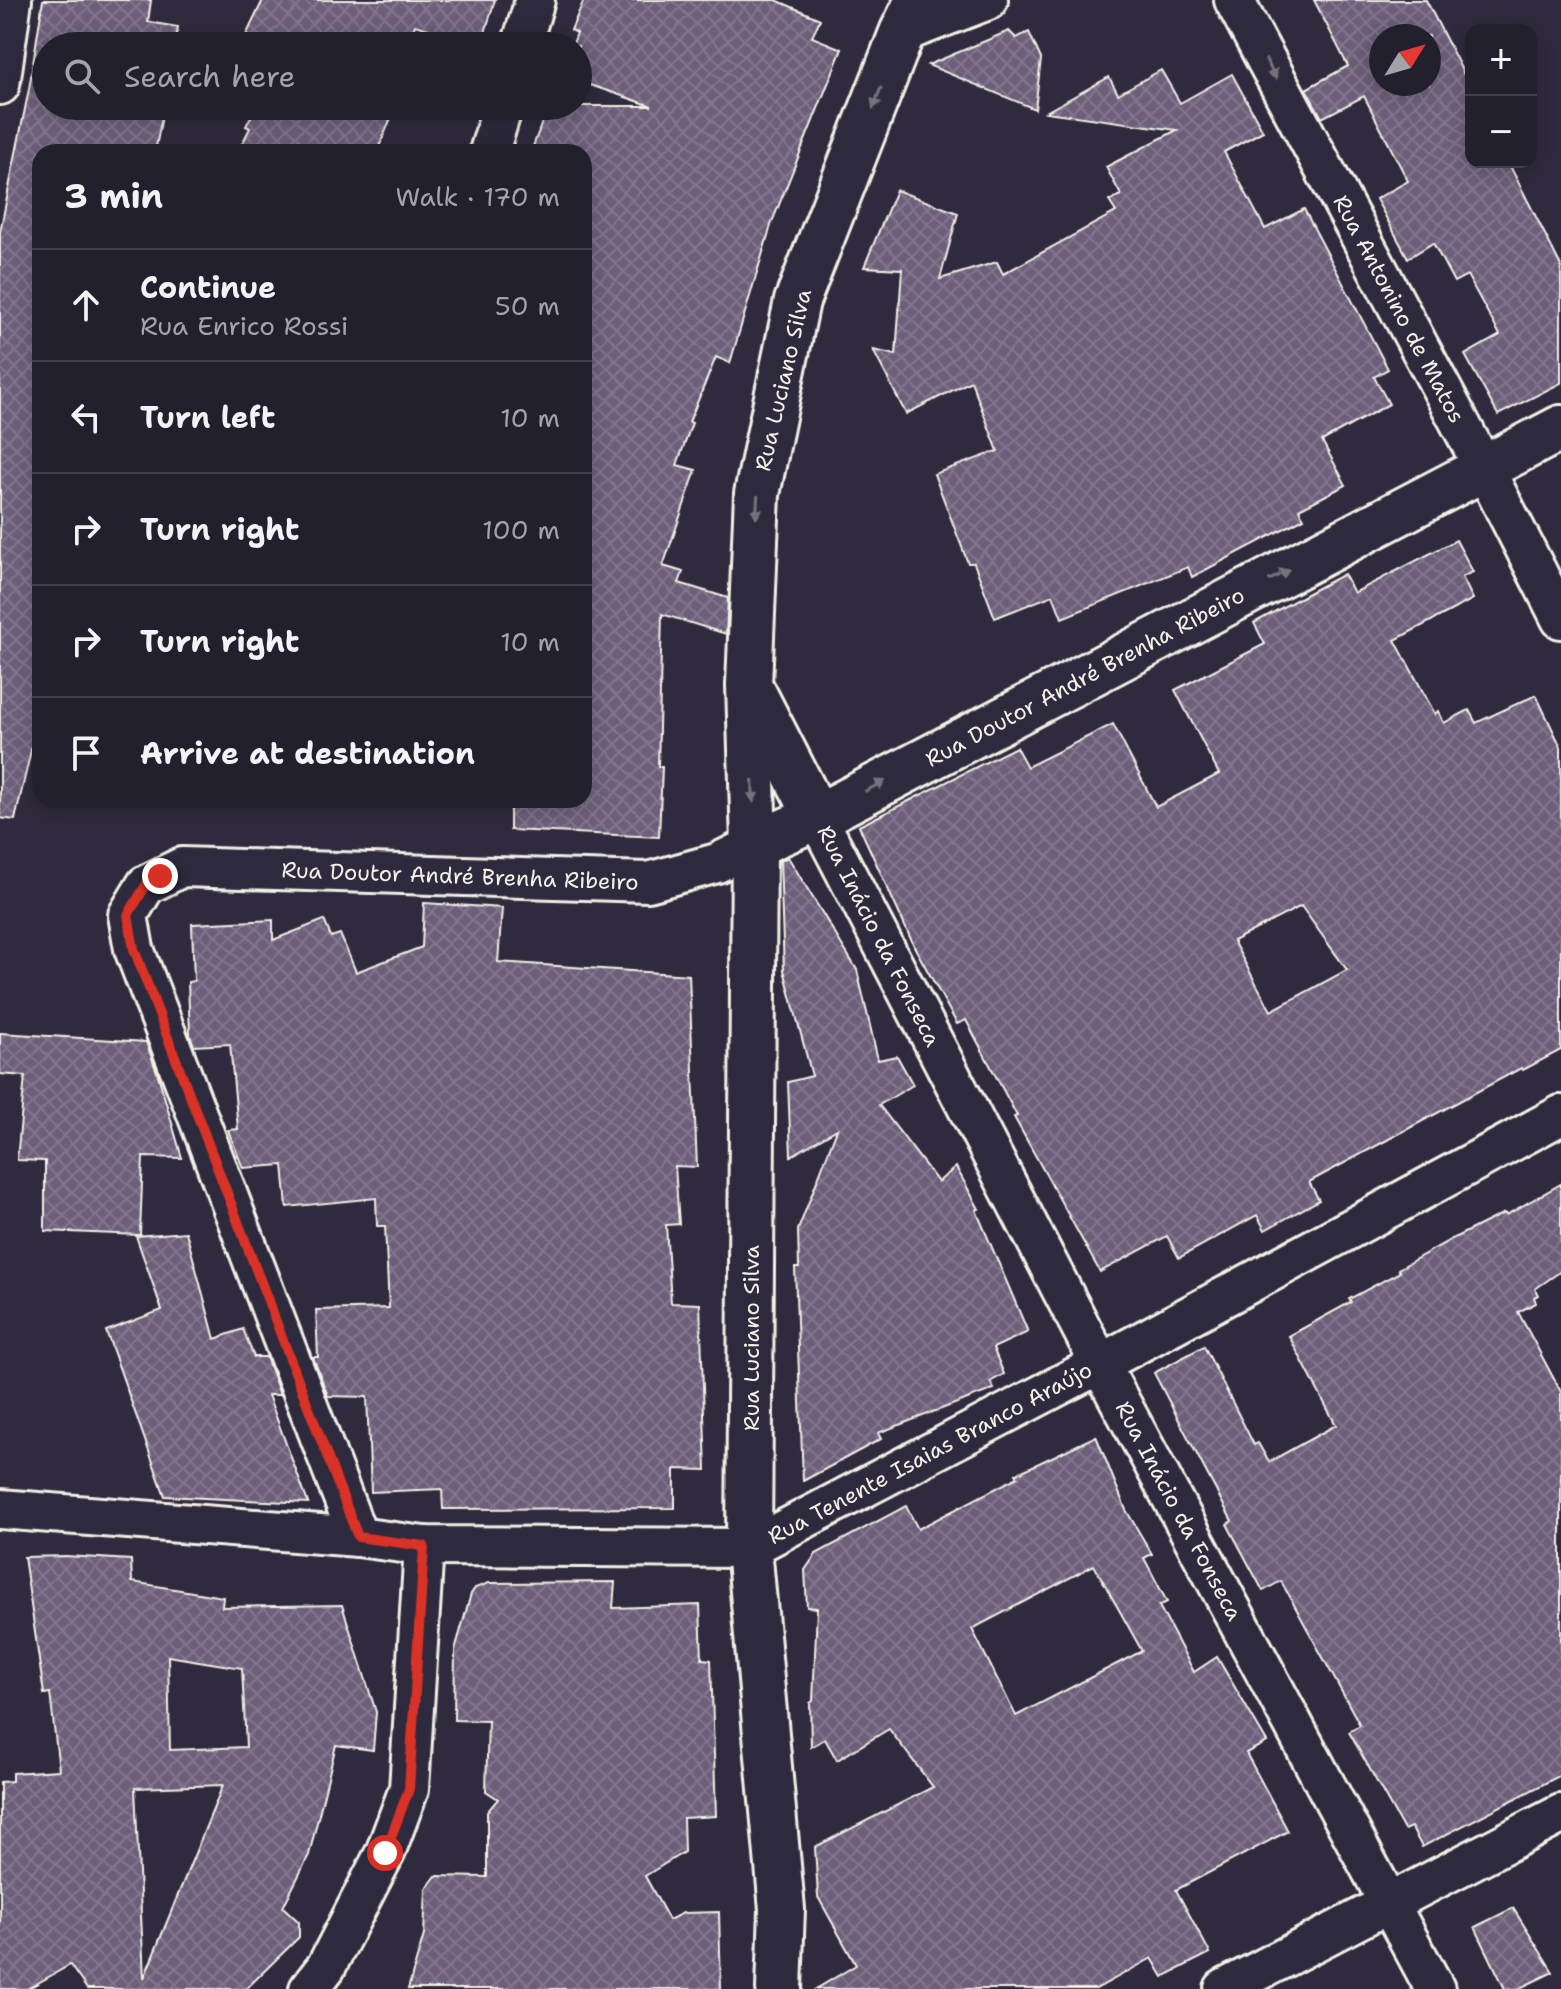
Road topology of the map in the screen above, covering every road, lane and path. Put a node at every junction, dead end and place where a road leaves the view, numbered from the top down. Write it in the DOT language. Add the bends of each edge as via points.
graph roads {
  1 [pos="12,0"];
  2 [pos="535,0"];
  3 [pos="988,0"];
  4 [pos="1234,0"];
  5 [pos="910,17"];
  6 [pos="525,32"];
  7 [pos="0,85"];
  8 [pos="499,120"];
  9 [pos="491,144"];
  10 [pos="1561,428"];
  11 [pos="1484,468"];
  12 [pos="1561,619"];
  13 [pos="749,685"];
  14 [pos="817,817"];
  15 [pos="754,845"];
  16 [pos="1561,1115"];
  17 [pos="1100,1364"];
  18 [pos="0,1509"];
  19 [pos="358,1537"];
  20 [pos="424,1546"];
  21 [pos="749,1548"];
  22 [pos="1561,1814"];
  23 [pos="1390,1902"];
  24 [pos="309,1989"];
  25 [pos="779,1989"];
  26 [pos="1224,1989"];
  27 [pos="1435,1989"];
  1 -- 7 [label="street"];
  2 -- 6 [label="street"];
  3 -- 5 [label="street"];
  4 -- 11 [label="street, Rua Antonino de Matos, one-way"];
  5 -- 13 [label="street, Rua Luciano Silva, one-way" via="797,301 757,494"];
  8 -- 9 [label="street"];
  10 -- 11 [label="street, Rua Doutor André Brenha Ribeiro"];
  11 -- 12 [label="street, Rua Antonino de Matos"];
  14 -- 11 [label="street, Rua Doutor André Brenha Ribeiro, one-way"];
  13 -- 14 [label="street, Rua Luciano Silva"];
  13 -- 15 [label="street, Rua Luciano Silva, one-way"];
  14 -- 15 [label="street, Rua Doutor André Brenha Ribeiro"];
  14 -- 17 [label="street, Rua Inácio da Fonseca"];
  15 -- 19 [label="street, Rua Doutor André Brenha Ribeiro" via="717,863 648,882 182,867 146,885 128,915 134,949"];
  15 -- 21 [label="street, Rua Luciano Silva"];
  16 -- 17 [label="street, Rua Tenente Isaias Branco Araújo"];
  17 -- 21 [label="street, Rua Tenente Isaias Branco Araújo"];
  17 -- 23 [label="street, Rua Inácio da Fonseca"];
  18 -- 19 [label="street, Rua Tenente Isaias Branco Araújo"];
  19 -- 20 [label="street, Rua Tenente Isaias Branco Araújo"];
  20 -- 21 [label="street, Rua Tenente Isaias Branco Araújo"];
  20 -- 24 [label="street" via="409,1789 385,1853 326,1967"];
  21 -- 25 [label="street, Rua Luciano Silva" via="782,1909"];
  22 -- 23 [label="street"];
  23 -- 26 [label="street"];
  23 -- 27 [label="street, Rua Inácio da Fonseca"];
}
